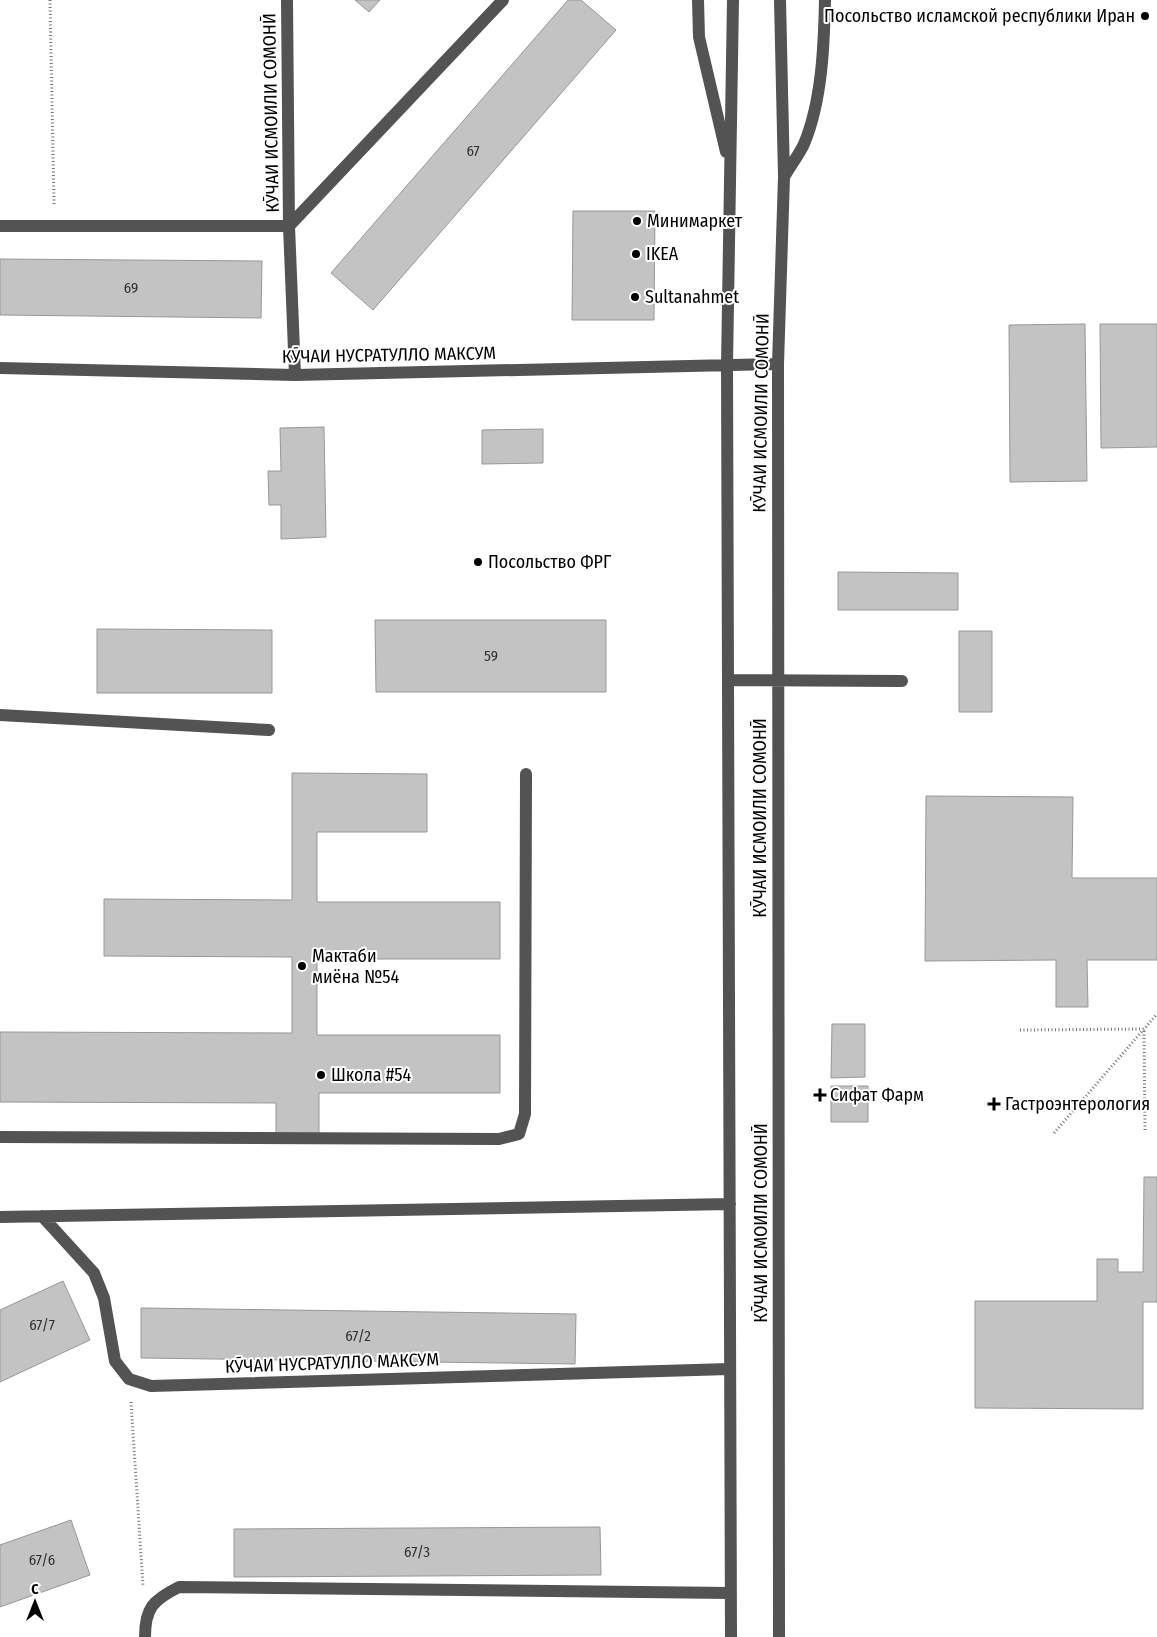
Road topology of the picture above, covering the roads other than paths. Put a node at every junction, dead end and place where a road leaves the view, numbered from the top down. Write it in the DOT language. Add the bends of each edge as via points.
graph roads {
  1 [pos="287,0"];
  2 [pos="503,0"];
  3 [pos="698,0"];
  4 [pos="733,0"];
  5 [pos="780,0"];
  6 [pos="825,0"];
  7 [pos="730,171"];
  8 [pos="784,177"];
  9 [pos="0,226"];
  10 [pos="289,226"];
  11 [pos="778,364"];
  12 [pos="727,366"];
  13 [pos="0,368"];
  14 [pos="295,375"];
  15 [pos="728,680"];
  16 [pos="778,680"];
  17 [pos="902,681"];
  18 [pos="0,715"];
  19 [pos="269,730"];
  20 [pos="526,774"];
  21 [pos="0,1137"];
  22 [pos="730,1204"];
  23 [pos="42,1216"];
  24 [pos="0,1217"];
  25 [pos="729,1368"];
  26 [pos="730,1593"];
  27 [pos="145,1637"];
  28 [pos="731,1637"];
  29 [pos="779,1637"];
  1 -- 10 [label="street, КӮЧАИ ИСМОИЛИ СОМОНӢ"];
  2 -- 10 [label="street"];
  3 -- 7 [label="street" via="699,37"];
  4 -- 7 [label="street, КӮЧАИ ИСМОИЛИ СОМОНӢ"];
  5 -- 8 [label="street, КӮЧАИ ИСМОИЛИ СОМОНӢ"];
  6 -- 8 [label="street" via="817,93 811,122 803,145"];
  7 -- 12 [label="street, КӮЧАИ ИСМОИЛИ СОМОНӢ"];
  8 -- 11 [label="street, КӮЧАИ ИСМОИЛИ СОМОНӢ"];
  9 -- 10 [label="street"];
  10 -- 14 [label="street, КӮЧАИ ИСМОИЛИ СОМОНӢ"];
  11 -- 12 [label="street, КӮЧАИ НУСРАТУЛЛО МАКСУМ"];
  11 -- 16 [label="street, КӮЧАИ ИСМОИЛИ СОМОНӢ"];
  12 -- 14 [label="street, КӮЧАИ НУСРАТУЛЛО МАКСУМ"];
  12 -- 15 [label="street, КӮЧАИ ИСМОИЛИ СОМОНӢ"];
  13 -- 14 [label="street, КӮЧАИ НУСРАТУЛЛО МАКСУМ"];
  15 -- 16 [label="street"];
  15 -- 22 [label="street, КӮЧАИ ИСМОИЛИ СОМОНӢ"];
  16 -- 17 [label="street"];
  16 -- 29 [label="street, КӮЧАИ ИСМОИЛИ СОМОНӢ"];
  18 -- 19 [label="street"];
  20 -- 21 [label="street" via="525,1114 518,1134 499,1140"];
  22 -- 23 [label="street"];
  22 -- 25 [label="street, КӮЧАИ ИСМОИЛИ СОМОНӢ"];
  23 -- 24 [label="street"];
  23 -- 25 [label="street, КӮЧАИ НУСРАТУЛЛО МАКСУМ" via="94,1273 104,1298 115,1361 129,1379 151,1386"];
  25 -- 26 [label="street, КӮЧАИ ИСМОИЛИ СОМОНӢ"];
  26 -- 27 [label="street" via="179,1587 158,1598 145,1618"];
  26 -- 28 [label="street, КӮЧАИ ИСМОИЛИ СОМОНӢ"];
}
